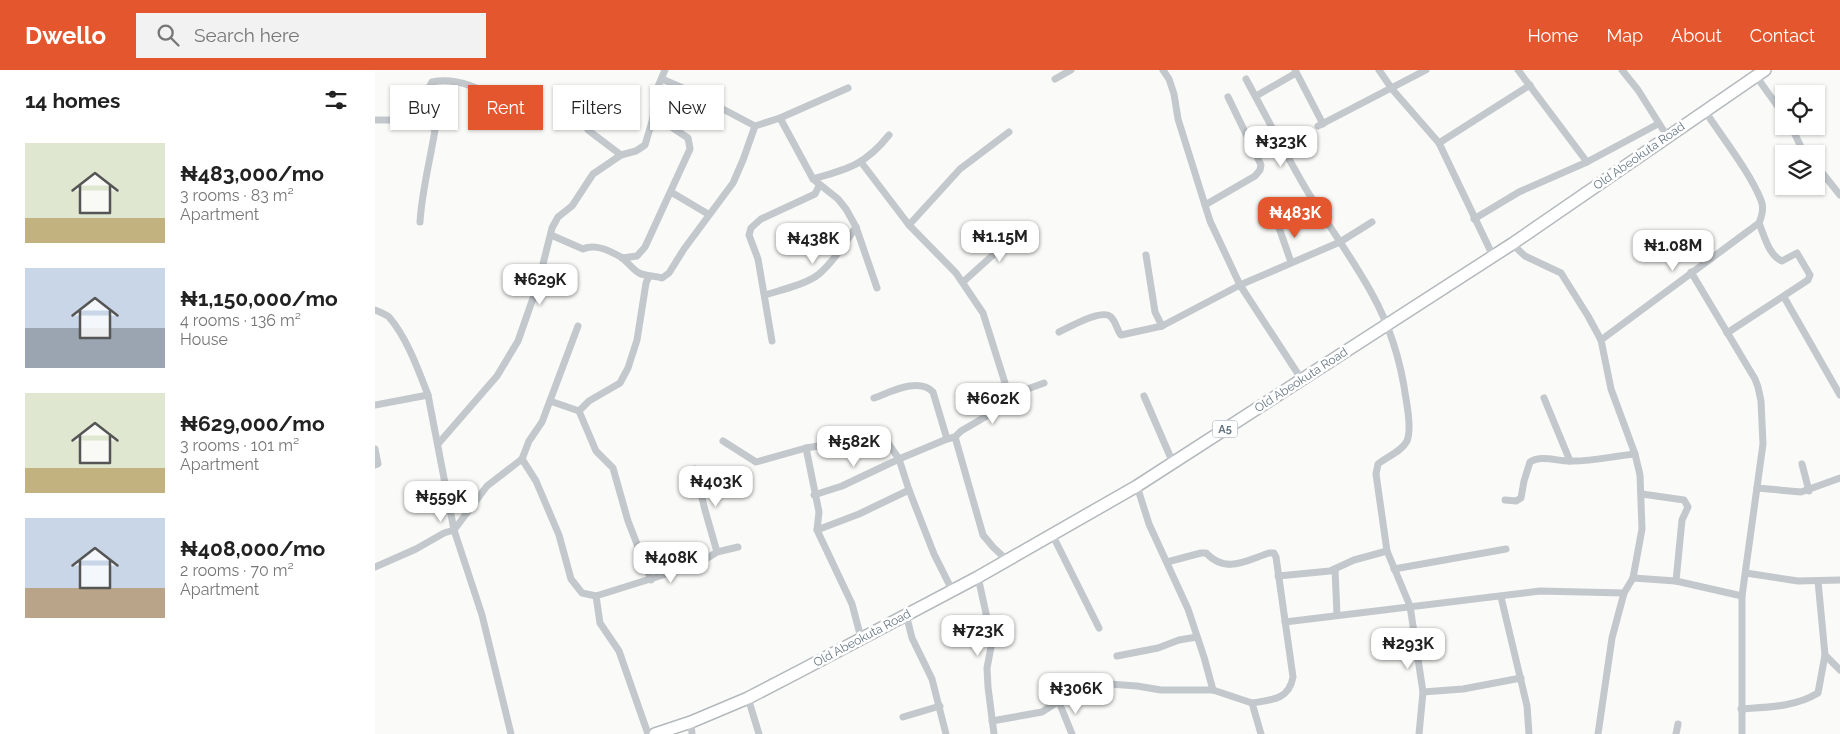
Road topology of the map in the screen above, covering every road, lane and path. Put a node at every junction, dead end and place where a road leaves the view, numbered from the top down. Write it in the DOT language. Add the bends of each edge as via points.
graph roads {
  1 [pos="665,70"];
  2 [pos="1071,70"];
  3 [pos="1163,70"];
  4 [pos="1379,70"];
  5 [pos="1426,70"];
  6 [pos="1518,70"];
  7 [pos="1622,70"];
  8 [pos="1295,72"];
  9 [pos="1760,73"];
  10 [pos="662,79"];
  11 [pos="1246,79"];
  12 [pos="1055,80"];
  13 [pos="430,85"];
  14 [pos="468,85"];
  15 [pos="660,85"];
  16 [pos="1531,86"];
  17 [pos="848,88"];
  18 [pos="1392,89"];
  19 [pos="1255,96"];
  20 [pos="1229,97"];
  21 [pos="1775,99"];
  22 [pos="1705,111"];
  23 [pos="780,118"];
  24 [pos="375,120"];
  25 [pos="390,121"];
  26 [pos="1658,124"];
  27 [pos="755,126"];
  28 [pos="650,128"];
  29 [pos="435,130"];
  30 [pos="588,130"];
  31 [pos="676,130"];
  32 [pos="1009,132"];
  33 [pos="889,135"];
  34 [pos="1667,136"];
  35 [pos="1439,143"];
  36 [pos="621,155"];
  37 [pos="861,162"];
  38 [pos="1587,162"];
  39 [pos="1825,176"];
  40 [pos="813,179"];
  41 [pos="819,186"];
  42 [pos="671,192"];
  43 [pos="1840,194"];
  44 [pos="1205,205"];
  45 [pos="708,214"];
  46 [pos="1474,219"];
  47 [pos="420,222"];
  48 [pos="1277,222"];
  49 [pos="1372,222"];
  50 [pos="1759,223"];
  51 [pos="1016,225"];
  52 [pos="909,226"];
  53 [pos="856,227"];
  54 [pos="551,236"];
  55 [pos="1340,242"];
  56 [pos="1512,244"];
  57 [pos="1146,254"];
  58 [pos="1493,256"];
  59 [pos="622,258"];
  60 [pos="1291,262"];
  61 [pos="1691,272"];
  62 [pos="649,276"];
  63 [pos="963,282"];
  64 [pos="1240,285"];
  65 [pos="877,288"];
  66 [pos="765,295"];
  67 [pos="1784,297"];
  68 [pos="375,310"];
  69 [pos="1387,325"];
  70 [pos="577,326"];
  71 [pos="1162,326"];
  72 [pos="1059,332"];
  73 [pos="1727,333"];
  74 [pos="1601,340"];
  75 [pos="772,341"];
  76 [pos="1302,380"];
  77 [pos="1044,383"];
  78 [pos="428,395"];
  79 [pos="1840,395"];
  80 [pos="1008,396"];
  81 [pos="1144,396"];
  82 [pos="874,398"];
  83 [pos="1544,398"];
  84 [pos="550,401"];
  85 [pos="375,405"];
  86 [pos="579,411"];
  87 [pos="955,437"];
  88 [pos="947,439"];
  89 [pos="723,441"];
  90 [pos="438,444"];
  91 [pos="806,448"];
  92 [pos="375,449"];
  93 [pos="1635,454"];
  94 [pos="522,459"];
  95 [pos="899,459"];
  96 [pos="1570,461"];
  97 [pos="1173,462"];
  98 [pos="1802,464"];
  99 [pos="375,465"];
  100 [pos="695,469"];
  101 [pos="1840,478"];
  102 [pos="1137,486"];
  103 [pos="1757,488"];
  104 [pos="909,490"];
  105 [pos="1809,490"];
  106 [pos="1642,494"];
  107 [pos="814,495"];
  108 [pos="1505,500"];
  109 [pos="454,530"];
  110 [pos="817,530"];
  111 [pos="1052,534"];
  112 [pos="738,547"];
  113 [pos="1507,549"];
  114 [pos="717,552"];
  115 [pos="1387,552"];
  116 [pos="1007,560"];
  117 [pos="1167,562"];
  118 [pos="375,567"];
  119 [pos="1335,569"];
  120 [pos="1394,569"];
  121 [pos="1746,573"];
  122 [pos="1278,576"];
  123 [pos="978,577"];
  124 [pos="1633,578"];
  125 [pos="651,580"];
  126 [pos="1840,580"];
  127 [pos="1675,581"];
  128 [pos="1818,581"];
  129 [pos="952,590"];
  130 [pos="1624,594"];
  131 [pos="596,596"];
  132 [pos="1742,596"];
  133 [pos="1501,597"];
  134 [pos="1410,606"];
  135 [pos="906,614"];
  136 [pos="1337,615"];
  137 [pos="1285,622"];
  138 [pos="1099,628"];
  139 [pos="1197,637"];
  140 [pos="861,638"];
  141 [pos="1825,655"];
  142 [pos="1117,656"];
  143 [pos="1840,670"];
  144 [pos="1521,678"];
  145 [pos="1213,690"];
  146 [pos="1423,692"];
  147 [pos="748,698"];
  148 [pos="1059,702"];
  149 [pos="1252,703"];
  150 [pos="939,706"];
  151 [pos="1741,709"];
  152 [pos="903,717"];
  153 [pos="992,721"];
  154 [pos="691,722"];
  155 [pos="1678,724"];
  156 [pos="511,734"];
  157 [pos="647,734"];
  158 [pos="655,734"];
  159 [pos="692,734"];
  160 [pos="759,734"];
  161 [pos="946,734"];
  162 [pos="994,734"];
  163 [pos="1072,734"];
  164 [pos="1261,734"];
  165 [pos="1419,734"];
  166 [pos="1529,734"];
  167 [pos="1598,734"];
  168 [pos="1676,734"];
  169 [pos="1742,734"];
  1 -- 10 [label="street"];
  2 -- 12 [label="street"];
  3 -- 44 [label="street" via="1174,94 1178,119"];
  4 -- 18 [label="street"];
  5 -- 18 [label="street"];
  6 -- 16 [label="street"];
  7 -- 26 [label="street"];
  8 -- 18 [label="street" via="1320,125"];
  8 -- 19 [label="street"];
  9 -- 21 [label="street"];
  9 -- 22 [label="highway, Old Abeokuta Road / A5"];
  10 -- 15 [label="street"];
  10 -- 27 [label="street"];
  11 -- 19 [label="street"];
  13 -- 14 [label="street" via="445,79"];
  16 -- 35 [label="street"];
  16 -- 38 [label="street"];
  17 -- 23 [label="street"];
  18 -- 35 [label="street"];
  19 -- 55 [label="street" via="1296,172"];
  20 -- 44 [label="street" via="1261,165 1260,170"];
  22 -- 34 [label="highway, Old Abeokuta Road / A5"];
  22 -- 50 [label="street" via="1762,202"];
  23 -- 27 [label="street"];
  23 -- 40 [label="street"];
  24 -- 25 [label="street"];
  26 -- 34 [label="street"];
  26 -- 38 [label="street"];
  27 -- 45 [label="street" via="733,183"];
  28 -- 36 [label="street" via="645,146"];
  29 -- 47 [label="street" via="422,193"];
  30 -- 36 [label="street"];
  31 -- 42 [label="street" via="688,138 690,149"];
  32 -- 52 [label="street" via="960,169"];
  33 -- 37 [label="street"];
  34 -- 56 [label="highway, Old Abeokuta Road / A5"];
  35 -- 46 [label="street"];
  36 -- 54 [label="street" via="593,174 572,206 558,217"];
  37 -- 40 [label="street"];
  37 -- 52 [label="street"];
  38 -- 46 [label="street" via="1519,192"];
  39 -- 43 [label="street"];
  40 -- 41 [label="street"];
  41 -- 53 [label="street" via="838,198"];
  41 -- 66 [label="street" via="815,194 761,219 751,228 749,235 758,259"];
  42 -- 45 [label="street"];
  42 -- 59 [label="street" via="645,247 637,256"];
  44 -- 64 [label="street"];
  45 -- 62 [label="street" via="669,273 663,278"];
  46 -- 58 [label="street"];
  48 -- 60 [label="street"];
  49 -- 55 [label="street"];
  50 -- 61 [label="street"];
  50 -- 67 [label="street" via="1776,259 1782,261 1797,253 1810,275 1808,280"];
  51 -- 63 [label="street" via="993,255"];
  52 -- 63 [label="street"];
  53 -- 65 [label="street"];
  53 -- 66 [label="street" via="818,275"];
  54 -- 59 [label="street" via="577,248 599,247"];
  54 -- 90 [label="street" via="518,341 497,376"];
  55 -- 60 [label="street"];
  55 -- 69 [label="street" via="1372,293"];
  56 -- 58 [label="highway, Old Abeokuta Road / A5"];
  56 -- 74 [label="street" via="1525,256 1565,277"];
  57 -- 71 [label="street" via="1155,312"];
  58 -- 69 [label="highway, Old Abeokuta Road / A5"];
  59 -- 62 [label="street"];
  60 -- 64 [label="street"];
  61 -- 73 [label="street"];
  61 -- 74 [label="street"];
  62 -- 86 [label="street" via="637,340 620,383 589,401"];
  63 -- 80 [label="street" via="983,313"];
  64 -- 71 [label="street"];
  64 -- 76 [label="street"];
  66 -- 75 [label="street"];
  67 -- 73 [label="street"];
  67 -- 79 [label="street"];
  68 -- 78 [label="street" via="387,316 400,333"];
  69 -- 76 [label="highway, Old Abeokuta Road / A5"];
  69 -- 115 [label="street" via="1403,377 1408,439 1401,450 1378,464 1376,474"];
  70 -- 84 [label="street"];
  71 -- 72 [label="street" via="1121,335 1112,318 1099,314"];
  73 -- 103 [label="street" via="1758,387 1763,444"];
  74 -- 93 [label="street" via="1611,389"];
  76 -- 97 [label="highway, Old Abeokuta Road / A5"];
  77 -- 80 [label="street"];
  78 -- 85 [label="street"];
  78 -- 90 [label="street"];
  80 -- 87 [label="street" via="1004,406"];
  81 -- 97 [label="street"];
  82 -- 88 [label="street" via="917,385 928,387 933,392"];
  83 -- 96 [label="street"];
  84 -- 86 [label="street"];
  84 -- 94 [label="street"];
  86 -- 125 [label="street" via="596,451 613,468 628,521"];
  87 -- 88 [label="street"];
  87 -- 116 [label="street" via="983,535"];
  88 -- 95 [label="street"];
  89 -- 91 [label="street" via="756,462"];
  90 -- 109 [label="street"];
  91 -- 95 [label="street" via="878,438 888,443"];
  91 -- 107 [label="street"];
  92 -- 99 [label="street"];
  93 -- 96 [label="street"];
  93 -- 106 [label="street"];
  94 -- 109 [label="street" via="487,486"];
  94 -- 131 [label="street" via="536,481 559,535 571,579 582,593"];
  95 -- 104 [label="street"];
  95 -- 107 [label="street"];
  96 -- 108 [label="street" via="1531,460 1521,498"];
  97 -- 102 [label="highway, Old Abeokuta Road / A5"];
  98 -- 105 [label="street"];
  100 -- 114 [label="street"];
  101 -- 105 [label="street"];
  102 -- 111 [label="highway, Old Abeokuta Road / A5"];
  102 -- 117 [label="street" via="1149,524"];
  103 -- 105 [label="street"];
  103 -- 121 [label="street"];
  104 -- 110 [label="street"];
  104 -- 129 [label="street"];
  106 -- 124 [label="street" via="1642,529"];
  106 -- 127 [label="street" via="1684,500 1688,507 1682,520"];
  107 -- 110 [label="street" via="819,512"];
  109 -- 118 [label="street"];
  109 -- 156 [label="street" via="482,615"];
  110 -- 140 [label="street" via="852,604"];
  111 -- 116 [label="highway, Old Abeokuta Road / A5"];
  111 -- 138 [label="street"];
  112 -- 114 [label="street"];
  113 -- 120 [label="street"];
  114 -- 125 [label="street" via="698,564"];
  115 -- 119 [label="street" via="1354,560"];
  115 -- 120 [label="street"];
  116 -- 123 [label="highway, Old Abeokuta Road / A5"];
  117 -- 122 [label="street" via="1205,553 1224,566 1269,553 1276,558"];
  117 -- 139 [label="street"];
  119 -- 122 [label="street"];
  119 -- 136 [label="street"];
  120 -- 134 [label="street"];
  121 -- 128 [label="street"];
  121 -- 132 [label="street"];
  122 -- 137 [label="street"];
  123 -- 129 [label="highway, Old Abeokuta Road / A5"];
  123 -- 153 [label="street" via="991,647 987,668"];
  124 -- 127 [label="street"];
  124 -- 130 [label="street"];
  125 -- 131 [label="street"];
  126 -- 128 [label="street"];
  127 -- 132 [label="street"];
  128 -- 141 [label="street"];
  129 -- 135 [label="highway, Old Abeokuta Road / A5"];
  130 -- 133 [label="street" via="1540,591"];
  130 -- 167 [label="street" via="1610,650"];
  131 -- 157 [label="street" via="600,623 619,651"];
  132 -- 151 [label="street"];
  133 -- 134 [label="street"];
  133 -- 144 [label="street"];
  134 -- 136 [label="street"];
  134 -- 146 [label="street"];
  135 -- 140 [label="highway, Old Abeokuta Road / A5"];
  135 -- 150 [label="street" via="912,638 932,679"];
  136 -- 137 [label="street"];
  137 -- 149 [label="street" via="1292,684 1277,699"];
  139 -- 142 [label="street"];
  139 -- 145 [label="street"];
  140 -- 147 [label="highway, Old Abeokuta Road / A5"];
  141 -- 143 [label="street"];
  141 -- 151 [label="street" via="1818,693 1808,699 1775,707"];
  144 -- 146 [label="street" via="1463,689"];
  144 -- 166 [label="street"];
  145 -- 148 [label="street" via="1161,690 1109,684 1074,692"];
  145 -- 149 [label="street"];
  146 -- 165 [label="street"];
  147 -- 154 [label="highway, Old Abeokuta Road / A5"];
  147 -- 160 [label="street"];
  148 -- 153 [label="street" via="1042,712"];
  148 -- 163 [label="street"];
  149 -- 164 [label="street"];
  150 -- 152 [label="street"];
  150 -- 161 [label="street"];
  151 -- 169 [label="street"];
  153 -- 162 [label="street"];
  154 -- 158 [label="highway, Old Abeokuta Road / A5"];
  154 -- 159 [label="street"];
  155 -- 168 [label="street"];
}
